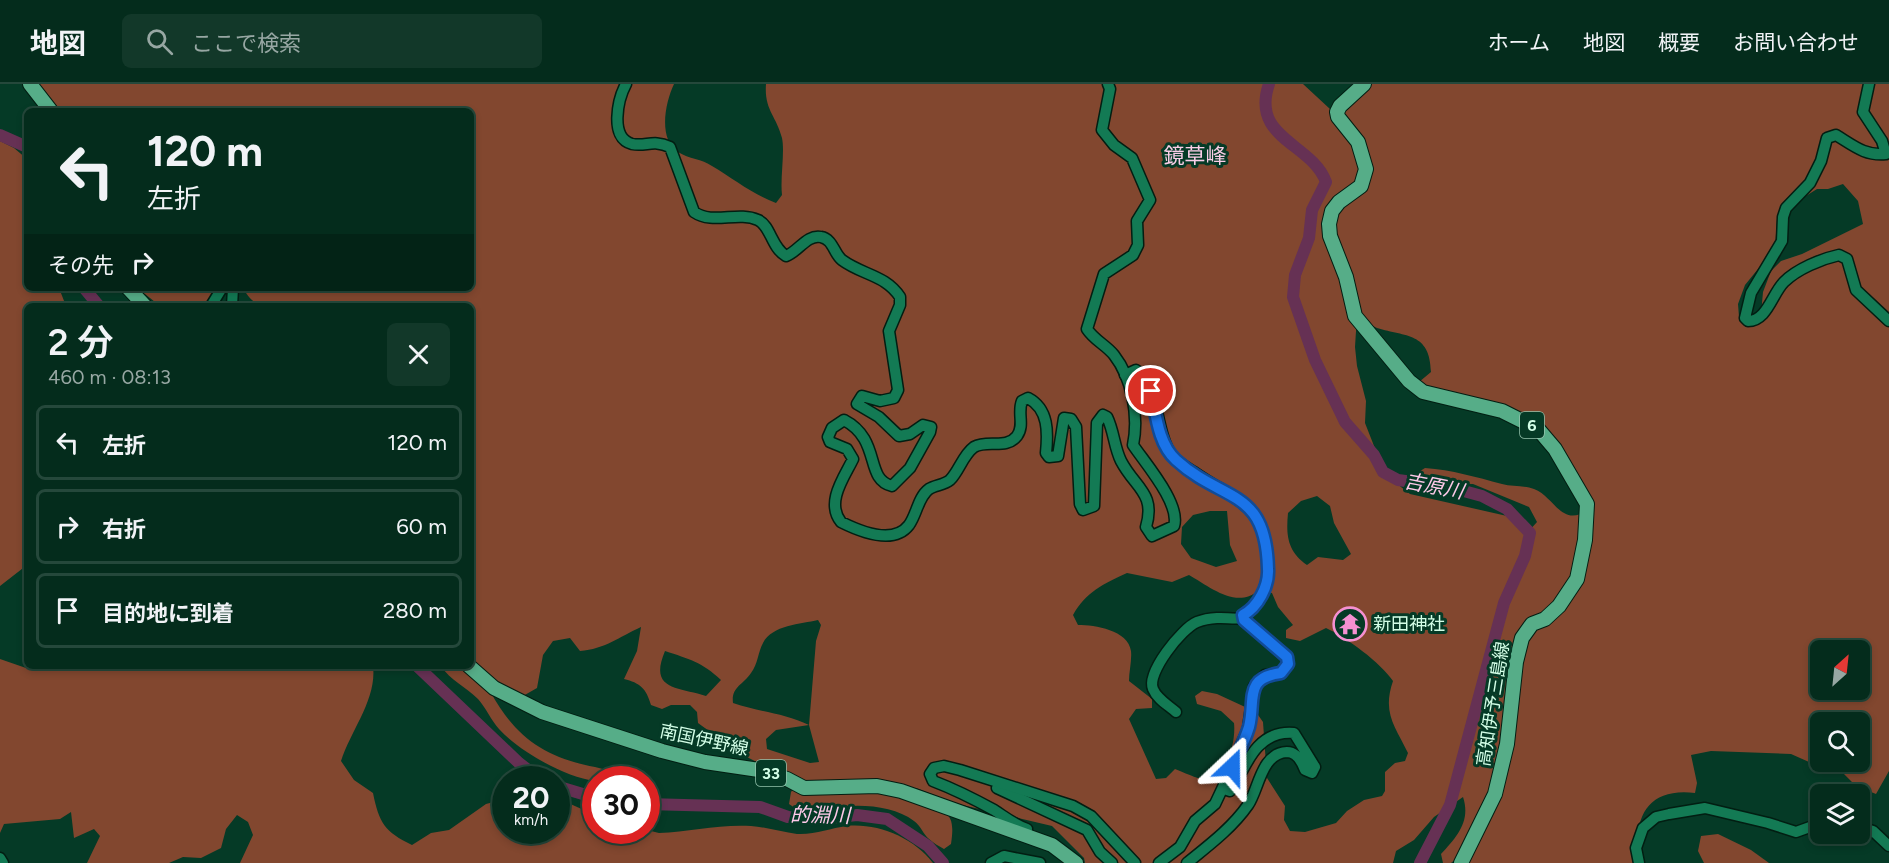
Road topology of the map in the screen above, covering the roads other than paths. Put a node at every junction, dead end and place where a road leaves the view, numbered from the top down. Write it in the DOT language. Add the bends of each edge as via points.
graph roads {
  1 [pos="30,84"];
  2 [pos="626,84"];
  3 [pos="1108,84"];
  4 [pos="1364,84"];
  5 [pos="1869,84"];
  6 [pos="49,108"];
  7 [pos="131,291"];
  8 [pos="142,303"];
  9 [pos="1889,321"];
  10 [pos="1125,375"];
  11 [pos="1243,619"];
  12 [pos="472,669"];
  13 [pos="1176,712"];
  14 [pos="931,775"];
  15 [pos="1224,785"];
  16 [pos="1810,828"];
  17 [pos="1870,830"];
  18 [pos="1040,841"];
  19 [pos="1889,846"];
  20 [pos="0,858"];
  21 [pos="3,863"];
  22 [pos="991,863"];
  23 [pos="1040,863"];
  24 [pos="1076,863"];
  25 [pos="1112,863"];
  26 [pos="1135,863"];
  27 [pos="1159,863"];
  28 [pos="1187,863"];
  29 [pos="1461,863"];
  30 [pos="1639,863"];
  1 -- 6 [label="main road"];
  2 -- 10 [label="street" via="620,100 619,133 633,144 651,142 670,147 694,212 702,218 755,219 764,223 776,250 786,256 820,236 828,240 840,259 886,281 900,297 889,331 898,390 894,398 880,401 862,396 857,404 899,436 923,425 931,427 930,432 910,468 892,486 877,477 871,450 857,427 844,420 832,428 830,442 847,448 853,459 838,483 841,522 876,535 901,531 908,526 930,488 950,480 974,448 1004,444 1016,437 1022,426 1022,401 1028,398 1046,423 1049,457 1058,456 1064,418 1071,419 1076,427 1083,510 1094,506 1097,423 1103,415 1111,424 1122,464 1147,497 1151,511 1148,532 1152,536 1174,526 1174,511 1133,445 1136,418"];
  3 -- 10 [label="street" via="1102,130 1132,158 1150,200 1137,221 1138,245 1124,263 1104,274 1087,329 1112,353"];
  4 -- 29 [label="main road, 高知伊予三島線 / 6" via="1337,112 1363,155 1365,177 1361,186 1332,211 1329,224 1355,316 1408,381 1423,392 1502,411 1538,429 1555,448 1587,504 1577,579 1558,606 1545,619 1532,624 1522,638 1507,744 1495,794"];
  5 -- 9 [label="street" via="1863,112 1886,154 1868,154 1836,135 1827,138 1810,183 1786,208 1782,241 1752,293 1745,318 1755,321 1761,317 1774,294 1792,276 1839,255 1847,259 1856,290"];
  7 -- 8 [label="main road"];
  10 -- 11 [label="street" via="1136,370 1146,378 1162,439 1176,460 1248,505 1257,518 1267,545 1268,572 1262,594"];
  11 -- 13 [label="street" via="1211,618 1194,623 1167,650 1151,680 1152,688"];
  11 -- 15 [label="street" via="1287,657 1288,664 1281,673 1265,675 1254,686 1248,729"];
  12 -- 18 [label="main road, 南国伊野線 / 33" via="494,688 542,712 662,751 759,770 804,788 888,787"];
  14 -- 18 [label="street" via="933,780 1034,833"];
  14 -- 25 [label="street" via="943,773 981,782 1045,809 1088,830 1100,852"];
  14 -- 26 [label="street" via="934,768 944,766 1073,806 1091,816"];
  15 -- 27 [label="street" via="1215,804 1195,821 1180,847"];
  15 -- 28 [label="street" via="1230,791 1234,787 1250,755 1262,741 1274,735 1294,733 1315,767 1312,773 1305,770 1293,753 1274,757 1249,804"];
  16 -- 30 [label="street" via="1796,832 1705,808 1669,814 1656,817 1643,828 1636,849"];
  17 -- 19 [label="street"];
  18 -- 24 [label="main road, 南国伊野線 / 33" via="1063,851"];
  20 -- 21 [label="street"];
  22 -- 23 [label="street" via="1004,856"];
}
